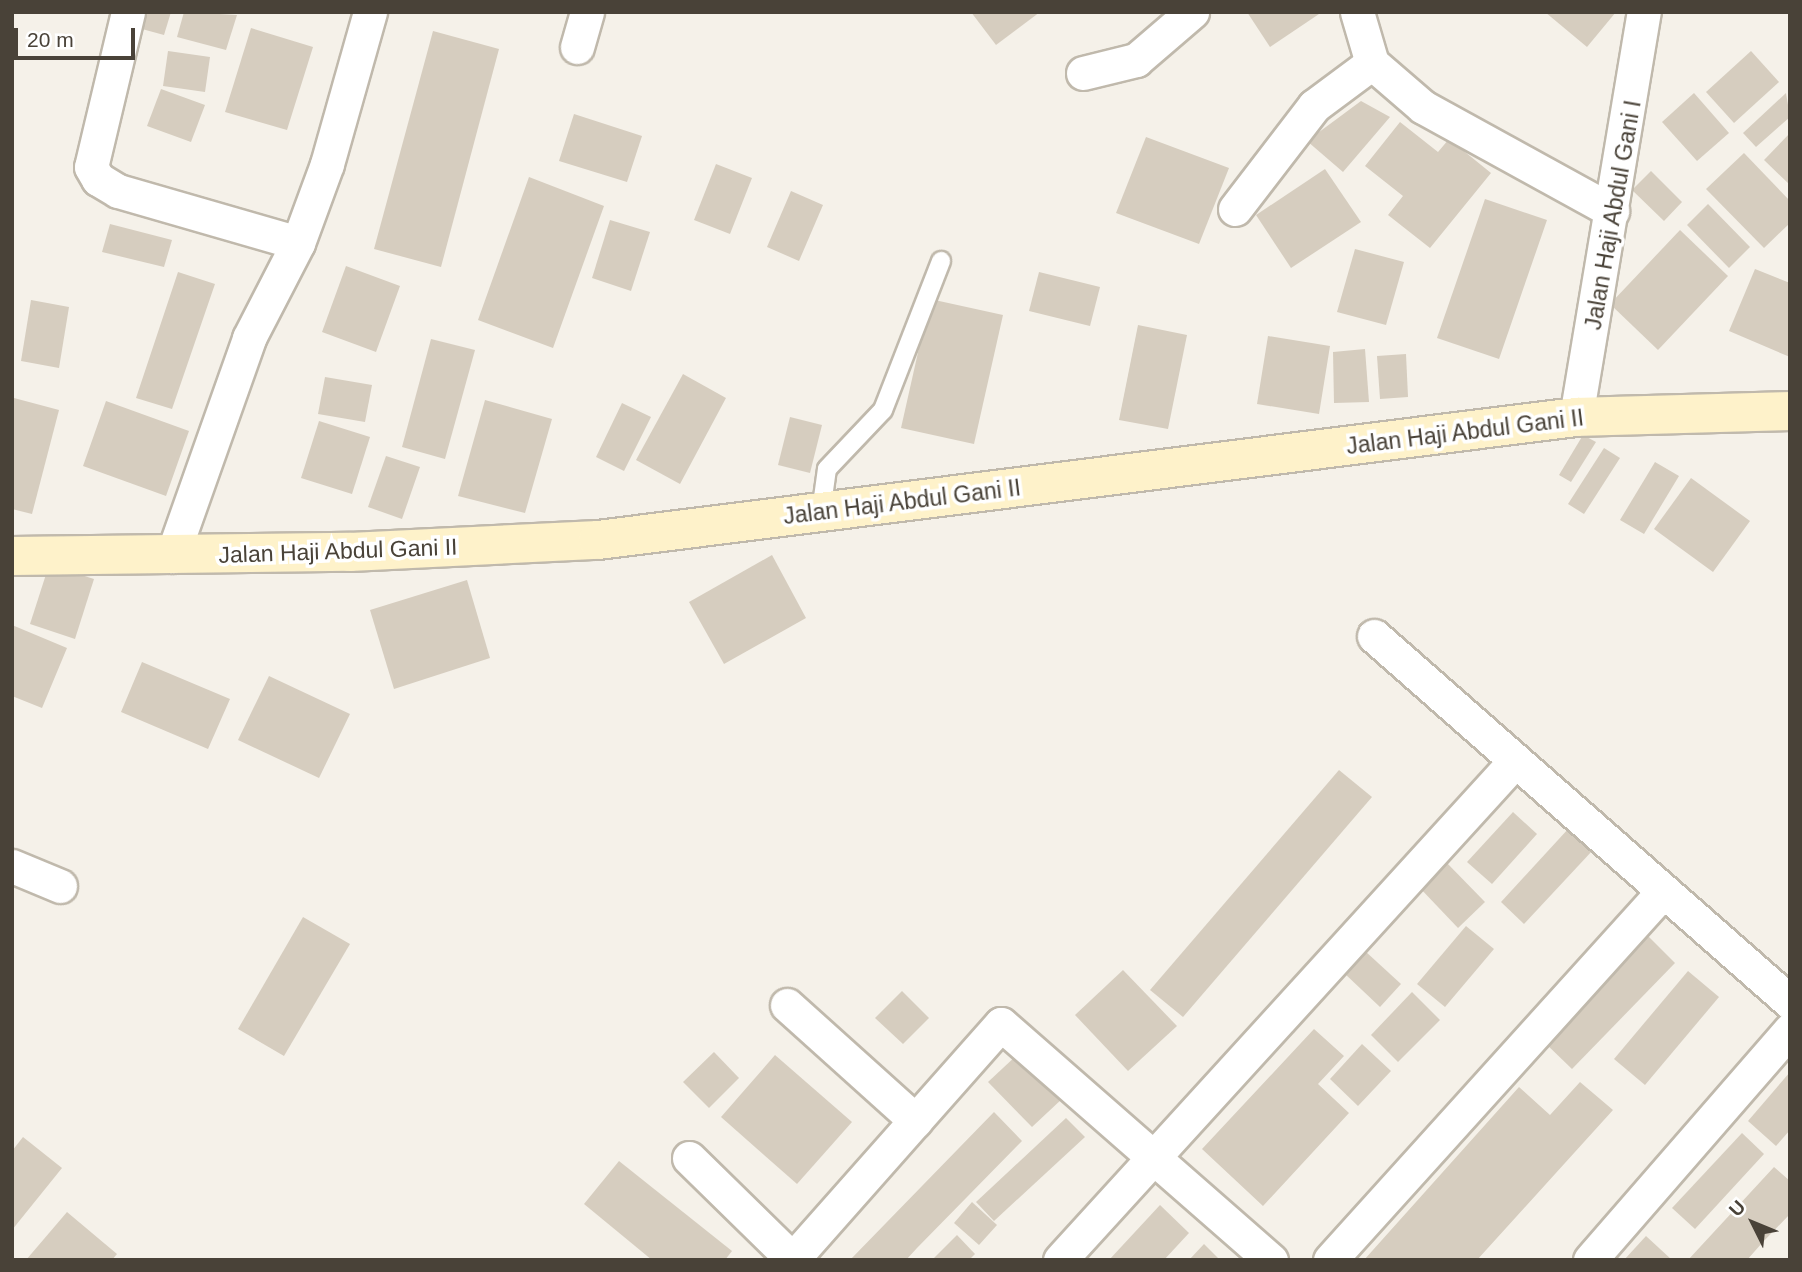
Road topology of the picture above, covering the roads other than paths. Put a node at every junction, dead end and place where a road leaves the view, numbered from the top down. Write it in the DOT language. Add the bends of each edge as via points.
graph roads {
  1 [pos="128,12"];
  2 [pos="587,12"];
  3 [pos="1192,12"];
  4 [pos="1357,12"];
  5 [pos="1644,12"];
  6 [pos="366,27"];
  7 [pos="577,47"];
  8 [pos="1372,63"];
  9 [pos="1083,73"];
  10 [pos="1235,209"];
  11 [pos="1612,211"];
  12 [pos="298,243"];
  13 [pos="941,261"];
  14 [pos="1790,411"];
  15 [pos="1576,417"];
  16 [pos="821,512"];
  17 [pos="12,556"];
  18 [pos="172,556"];
  19 [pos="1374,636"];
  20 [pos="1515,761"];
  21 [pos="12,866"];
  22 [pos="60,886"];
  23 [pos="1662,892"];
  24 [pos="1790,1002"];
  25 [pos="787,1005"];
  26 [pos="1790,1030"];
  27 [pos="916,1121"];
  28 [pos="1154,1156"];
  29 [pos="689,1157"];
  30 [pos="792,1260"];
  31 [pos="1060,1260"];
  32 [pos="1271,1260"];
  33 [pos="1330,1260"];
  34 [pos="1590,1260"];
  1 -- 12 [label="street" via="91,167 98,179 118,191"];
  2 -- 7 [label="street"];
  3 -- 9 [label="street" via="1136,60"];
  4 -- 8 [label="street"];
  5 -- 11 [label="street, Jalan Haji Abdul Gani I"];
  6 -- 12 [label="street"];
  8 -- 10 [label="street" via="1314,106"];
  8 -- 11 [label="street" via="1423,107"];
  11 -- 15 [label="street, Jalan Haji Abdul Gani I"];
  12 -- 18 [label="street" via="249,338"];
  13 -- 16 [label="lane" via="883,410 827,469"];
  14 -- 15 [label="street, Jalan Haji Abdul Gani II"];
  15 -- 16 [label="street, Jalan Haji Abdul Gani II"];
  16 -- 18 [label="street, Jalan Haji Abdul Gani II" via="598,540"];
  17 -- 18 [label="street, Jalan Haji Abdul Gani II"];
  19 -- 20 [label="street"];
  20 -- 23 [label="street"];
  20 -- 28 [label="street"];
  21 -- 22 [label="street"];
  23 -- 24 [label="street"];
  23 -- 33 [label="street"];
  25 -- 27 [label="street"];
  26 -- 34 [label="street"];
  27 -- 28 [label="street" via="1005,1024"];
  27 -- 30 [label="street"];
  28 -- 31 [label="street"];
  28 -- 32 [label="street"];
  29 -- 30 [label="street"];
}
